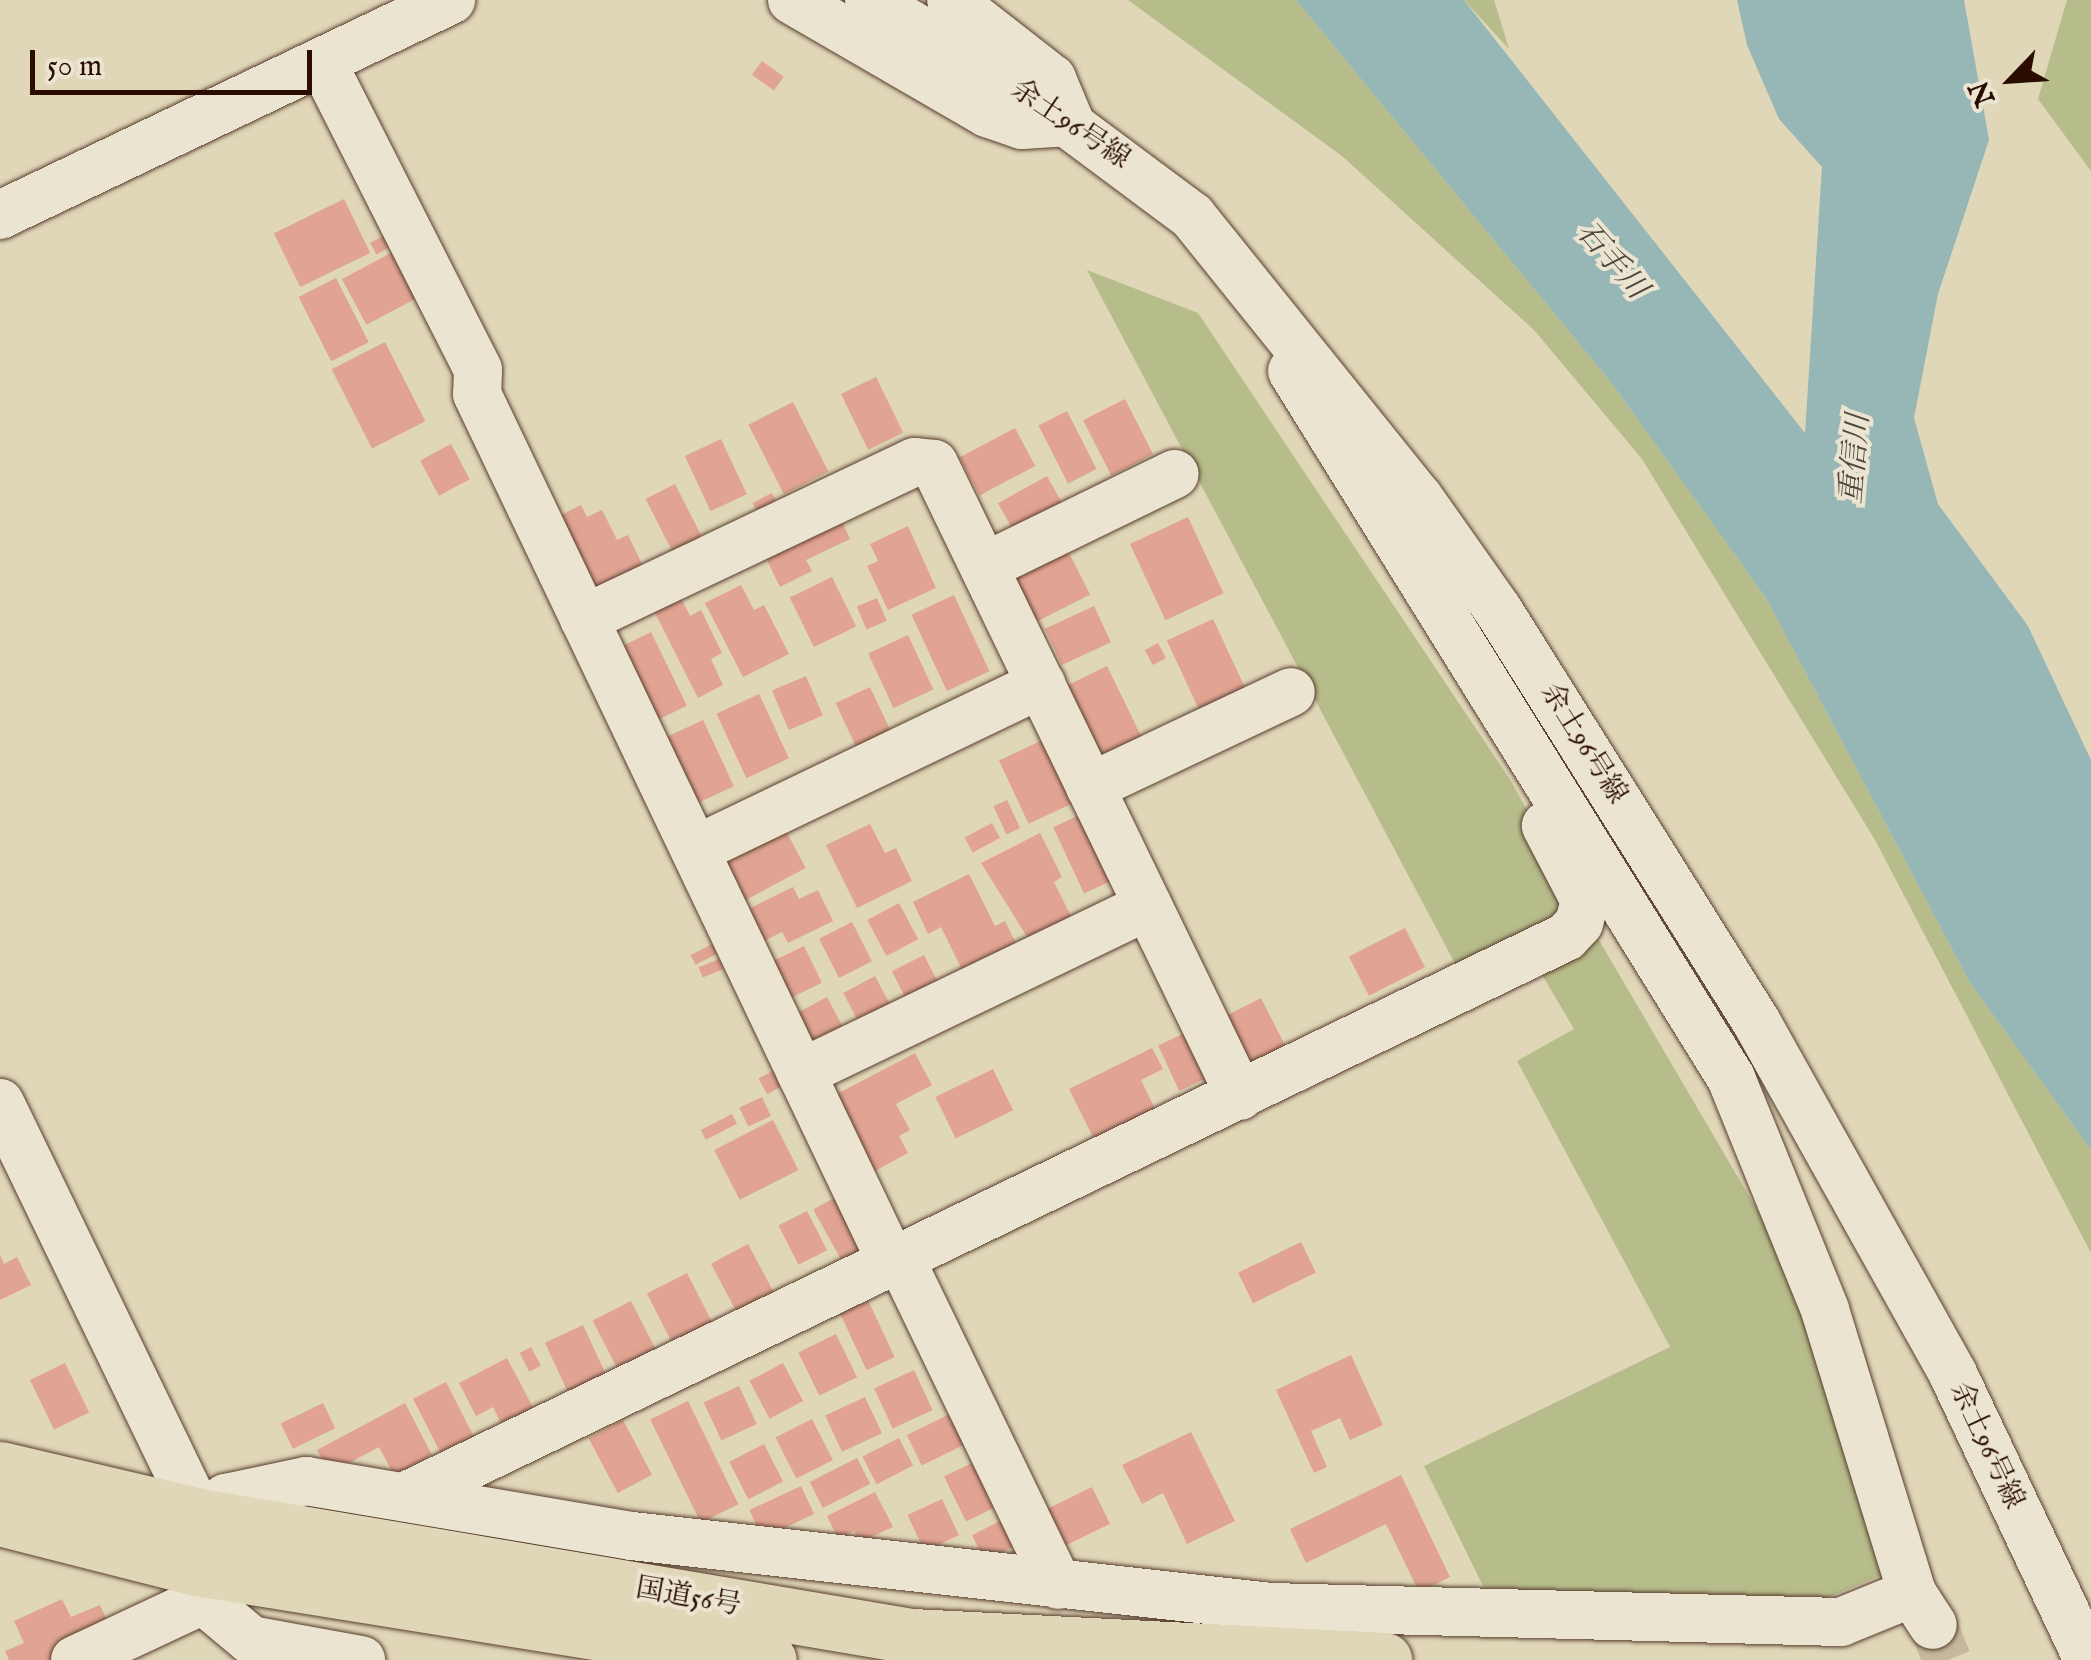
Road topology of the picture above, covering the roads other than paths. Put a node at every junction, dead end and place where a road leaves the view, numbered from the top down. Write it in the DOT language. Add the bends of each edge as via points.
graph roads {
  1 [pos="451,0"];
  2 [pos="792,0"];
  3 [pos="869,0"];
  4 [pos="951,0"];
  5 [pos="322,62"];
  6 [pos="1070,122"];
  7 [pos="0,215"];
  8 [pos="1268,304"];
  9 [pos="1174,474"];
  10 [pos="984,567"];
  11 [pos="584,619"];
  12 [pos="1041,684"];
  13 [pos="1291,692"];
  14 [pos="1531,752"];
  15 [pos="1090,787"];
  16 [pos="695,850"];
  17 [pos="1148,906"];
  18 [pos="801,1073"];
  19 [pos="1240,1096"];
  20 [pos="0,1103"];
  21 [pos="896,1260"];
  22 [pos="0,1469"];
  23 [pos="410,1494"];
  24 [pos="0,1518"];
  25 [pos="200,1561"];
  26 [pos="1058,1585"];
  27 [pos="256,1650"];
  28 [pos="75,1660"];
  29 [pos="361,1660"];
  30 [pos="769,1660"];
  31 [pos="1384,1660"];
  32 [pos="2088,1660"];
  1 -- 5 [label="street"];
  2 -- 6 [label="street" via="987,113 1022,125"];
  3 -- 6 [label="street, 余土96号線"];
  4 -- 6 [label="street" via="1052,79"];
  5 -- 7 [label="street"];
  5 -- 11 [label="street" via="478,370 476,394"];
  6 -- 8 [label="street, 余土96号線" via="1192,216"];
  8 -- 14 [label="street" via="1272,335 1339,452"];
  8 -- 32 [label="street, 余土96号線" via="1498,610 1757,1024 1952,1374"];
  9 -- 10 [label="street"];
  10 -- 11 [label="street" via="934,464 915,462"];
  10 -- 12 [label="street"];
  11 -- 16 [label="street"];
  12 -- 15 [label="street"];
  12 -- 16 [label="street"];
  13 -- 15 [label="street"];
  14 -- 19 [label="street" via="1526,770 1537,809 1585,902 1579,923 1566,937"];
  14 -- 26 [label="street" via="1732,1078 1825,1310 1923,1609 1841,1622 1271,1607"];
  15 -- 17 [label="street"];
  16 -- 18 [label="street"];
  17 -- 18 [label="street"];
  17 -- 19 [label="street"];
  18 -- 21 [label="street"];
  19 -- 21 [label="street"];
  20 -- 25 [label="street"];
  21 -- 23 [label="street"];
  21 -- 26 [label="street"];
  22 -- 25 [label="highway, 国道56号"];
  23 -- 25 [label="street" via="306,1480 226,1498"];
  23 -- 26 [label="street" via="632,1536"];
  24 -- 25 [label="highway, 国道56号"];
  25 -- 27 [label="street"];
  25 -- 28 [label="street"];
  25 -- 30 [label="highway, 国道56号"];
  25 -- 31 [label="highway, 国道56号" via="912,1636"];
  27 -- 29 [label="street"];
}
